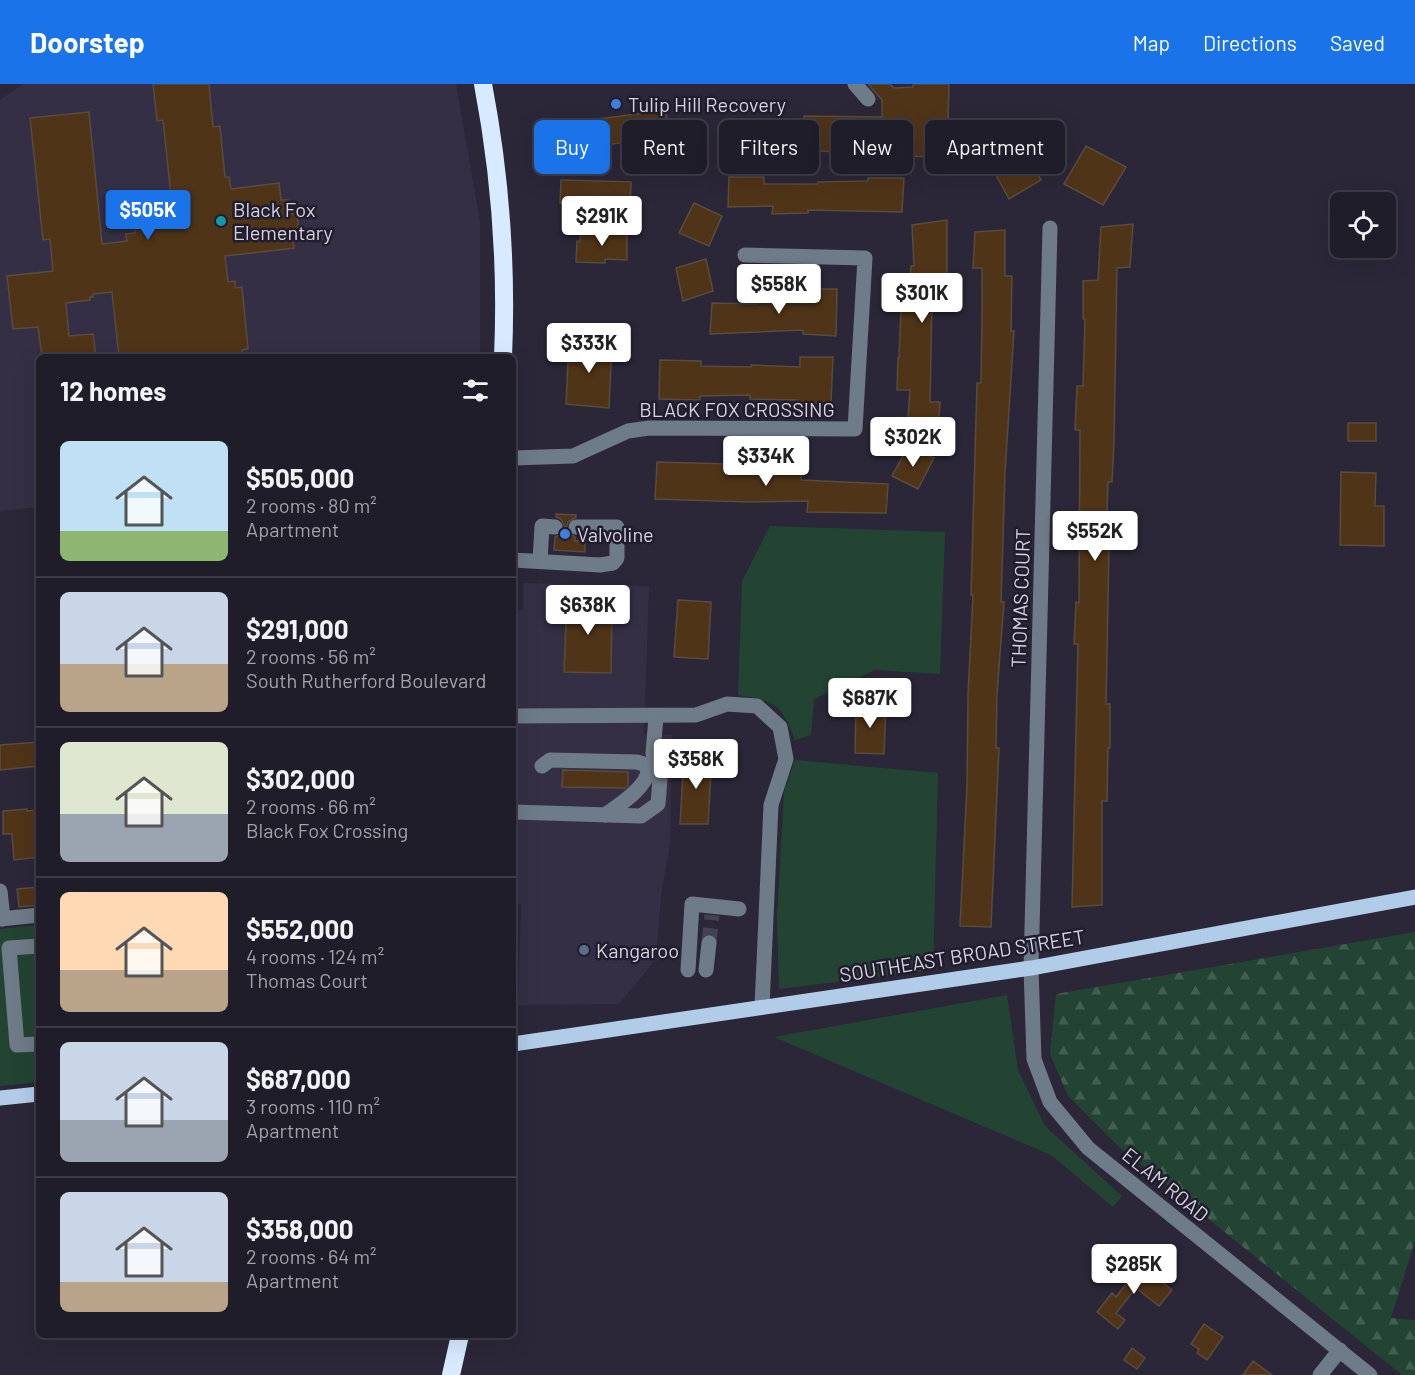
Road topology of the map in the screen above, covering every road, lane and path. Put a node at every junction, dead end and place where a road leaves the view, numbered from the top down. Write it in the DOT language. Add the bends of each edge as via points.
graph roads {
  1 [pos="483,84"];
  2 [pos="855,84"];
  3 [pos="868,99"];
  4 [pos="1050,228"];
  5 [pos="745,255"];
  6 [pos="503,354"];
  7 [pos="516,458"];
  8 [pos="576,527"];
  9 [pos="555,528"];
  10 [pos="516,560"];
  11 [pos="540,561"];
  12 [pos="516,716"];
  13 [pos="656,717"];
  14 [pos="542,766"];
  15 [pos="516,812"];
  16 [pos="609,815"];
  17 [pos="0,891"];
  18 [pos="1415,897"];
  19 [pos="739,909"];
  20 [pos="36,915"];
  21 [pos="1,919"];
  22 [pos="709,943"];
  23 [pos="36,946"];
  24 [pos="1031,968"];
  25 [pos="688,970"];
  26 [pos="706,970"];
  27 [pos="5,975"];
  28 [pos="762,1006"];
  29 [pos="36,1044"];
  30 [pos="516,1044"];
  31 [pos="36,1094"];
  32 [pos="0,1098"];
  33 [pos="459,1338"];
  34 [pos="1340,1350"];
  35 [pos="451,1375"];
  36 [pos="1320,1375"];
  37 [pos="1370,1375"];
  1 -- 6 [label="highway" via="494,139 501,232"];
  2 -- 3 [label="street"];
  4 -- 24 [label="street, THOMAS COURT"];
  5 -- 7 [label="street, BLACK FOX CROSSING" via="865,258 855,429 649,428 628,431 573,456"];
  8 -- 11 [label="street" via="617,528 617,558 613,563"];
  9 -- 11 [label="street" via="542,526"];
  10 -- 11 [label="street"];
  12 -- 13 [label="street"];
  13 -- 16 [label="street" via="650,755 660,779 658,804 641,816"];
  13 -- 28 [label="street" via="696,715 727,704 757,706 780,727 786,759 771,804"];
  14 -- 16 [label="street" via="550,760 647,765 648,778"];
  15 -- 16 [label="street" via="539,808"];
  17 -- 21 [label="street"];
  18 -- 24 [label="main road, SOUTHEAST BROAD STREET"];
  19 -- 25 [label="street" via="712,911 692,904"];
  20 -- 21 [label="street"];
  22 -- 26 [label="street"];
  23 -- 27 [label="street" via="9,948"];
  24 -- 28 [label="main road, SOUTHEAST BROAD STREET"];
  24 -- 34 [label="street, ELAM ROAD" via="1034,1059 1050,1102 1088,1148"];
  27 -- 29 [label="street" via="16,1045"];
  28 -- 30 [label="main road, SOUTHEAST BROAD STREET"];
  31 -- 32 [label="main road"];
  33 -- 35 [label="highway"];
  34 -- 36 [label="street"];
  34 -- 37 [label="street, ELAM ROAD"];
}
